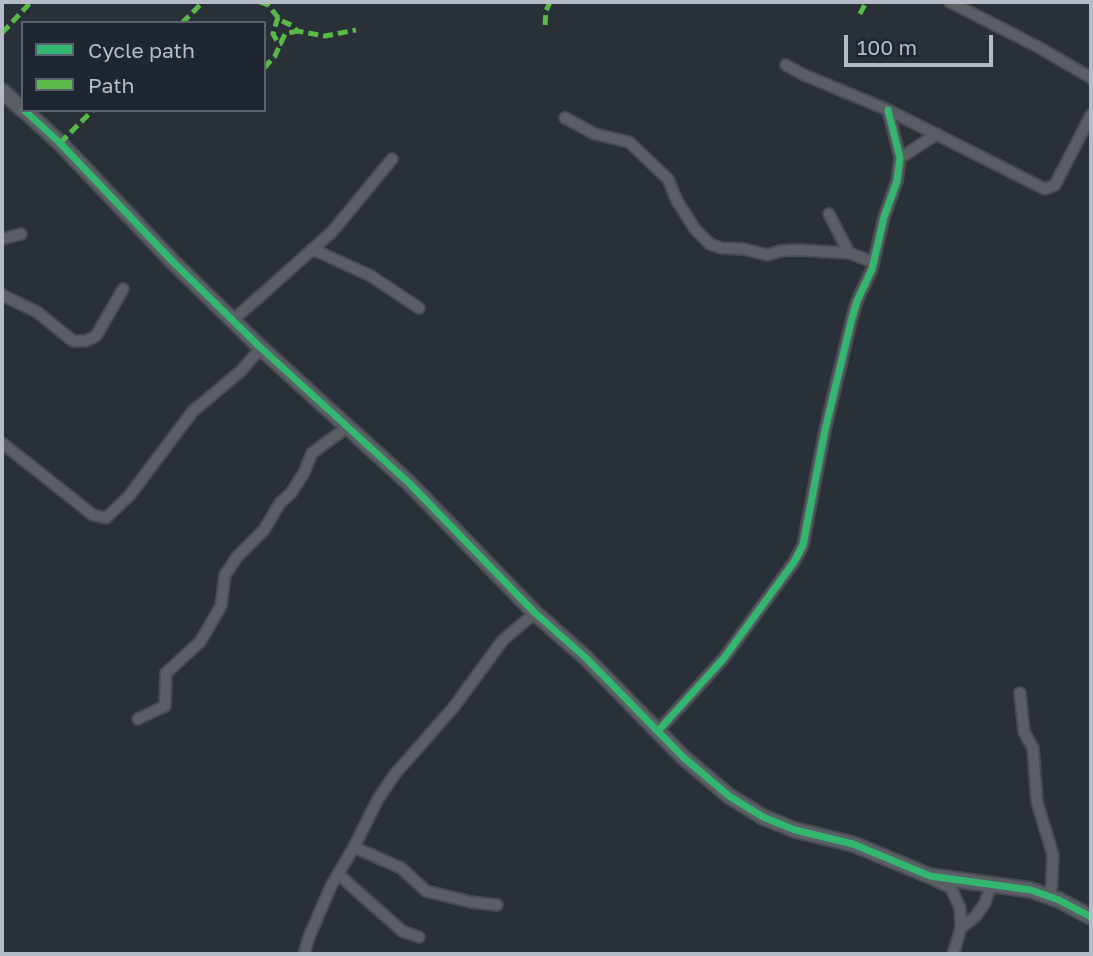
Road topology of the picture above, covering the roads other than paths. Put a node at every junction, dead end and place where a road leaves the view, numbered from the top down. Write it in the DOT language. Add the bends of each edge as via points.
graph roads {
  1 [pos="950,2"];
  2 [pos="786,65"];
  3 [pos="1091,78"];
  4 [pos="2,91"];
  5 [pos="21,108"];
  6 [pos="888,110"];
  7 [pos="25,112"];
  8 [pos="1091,115"];
  9 [pos="565,118"];
  10 [pos="937,134"];
  11 [pos="900,158"];
  12 [pos="392,159"];
  13 [pos="828,214"];
  14 [pos="21,234"];
  15 [pos="2,239"];
  16 [pos="313,249"];
  17 [pos="849,253"];
  18 [pos="873,262"];
  19 [pos="123,289"];
  20 [pos="2,295"];
  21 [pos="419,308"];
  22 [pos="232,321"];
  23 [pos="261,348"];
  24 [pos="345,424"];
  25 [pos="2,443"];
  26 [pos="535,613"];
  27 [pos="1020,692"];
  28 [pos="138,719"];
  29 [pos="658,732"];
  30 [pos="354,847"];
  31 [pos="916,870"];
  32 [pos="338,874"];
  33 [pos="991,886"];
  34 [pos="1051,897"];
  35 [pos="497,905"];
  36 [pos="1091,917"];
  37 [pos="961,928"];
  38 [pos="419,937"];
  39 [pos="304,954"];
  40 [pos="953,954"];
  1 -- 3 [label="street"];
  2 -- 6 [label="street"];
  4 -- 5 [label="street"];
  6 -- 10 [label="street"];
  6 -- 11 [label="street"];
  7 -- 22 [label="street"];
  8 -- 10 [label="street" via="1050,189 1039,188"];
  9 -- 17 [label="street" via="595,134 629,142 667,180 695,229 710,244 767,255 780,251"];
  10 -- 11 [label="street"];
  11 -- 18 [label="street"];
  12 -- 16 [label="street"];
  13 -- 17 [label="street"];
  14 -- 15 [label="street"];
  16 -- 21 [label="street" via="371,276"];
  16 -- 22 [label="street"];
  17 -- 18 [label="street"];
  18 -- 29 [label="street" via="852,318 803,545 724,658"];
  19 -- 20 [label="street" via="96,336 86,341 73,341 37,312"];
  22 -- 23 [label="street"];
  23 -- 24 [label="street"];
  23 -- 25 [label="street" via="193,411 128,496 106,517 93,514"];
  24 -- 26 [label="street" via="435,508"];
  24 -- 28 [label="street" via="312,453 291,493 225,575 221,606 200,642 166,673 165,706"];
  26 -- 29 [label="street"];
  26 -- 30 [label="street" via="503,640 453,708 395,774"];
  27 -- 34 [label="street" via="1024,732 1033,748 1037,802 1053,855"];
  29 -- 31 [label="street" via="706,778 763,817 853,844"];
  30 -- 32 [label="street"];
  30 -- 35 [label="street" via="401,868 426,891"];
  31 -- 33 [label="street"];
  31 -- 37 [label="street" via="951,888 960,908"];
  32 -- 38 [label="street" via="402,931"];
  32 -- 39 [label="street"];
  33 -- 34 [label="street"];
  33 -- 37 [label="street" via="975,917"];
  34 -- 36 [label="street"];
  37 -- 40 [label="street"];
}
